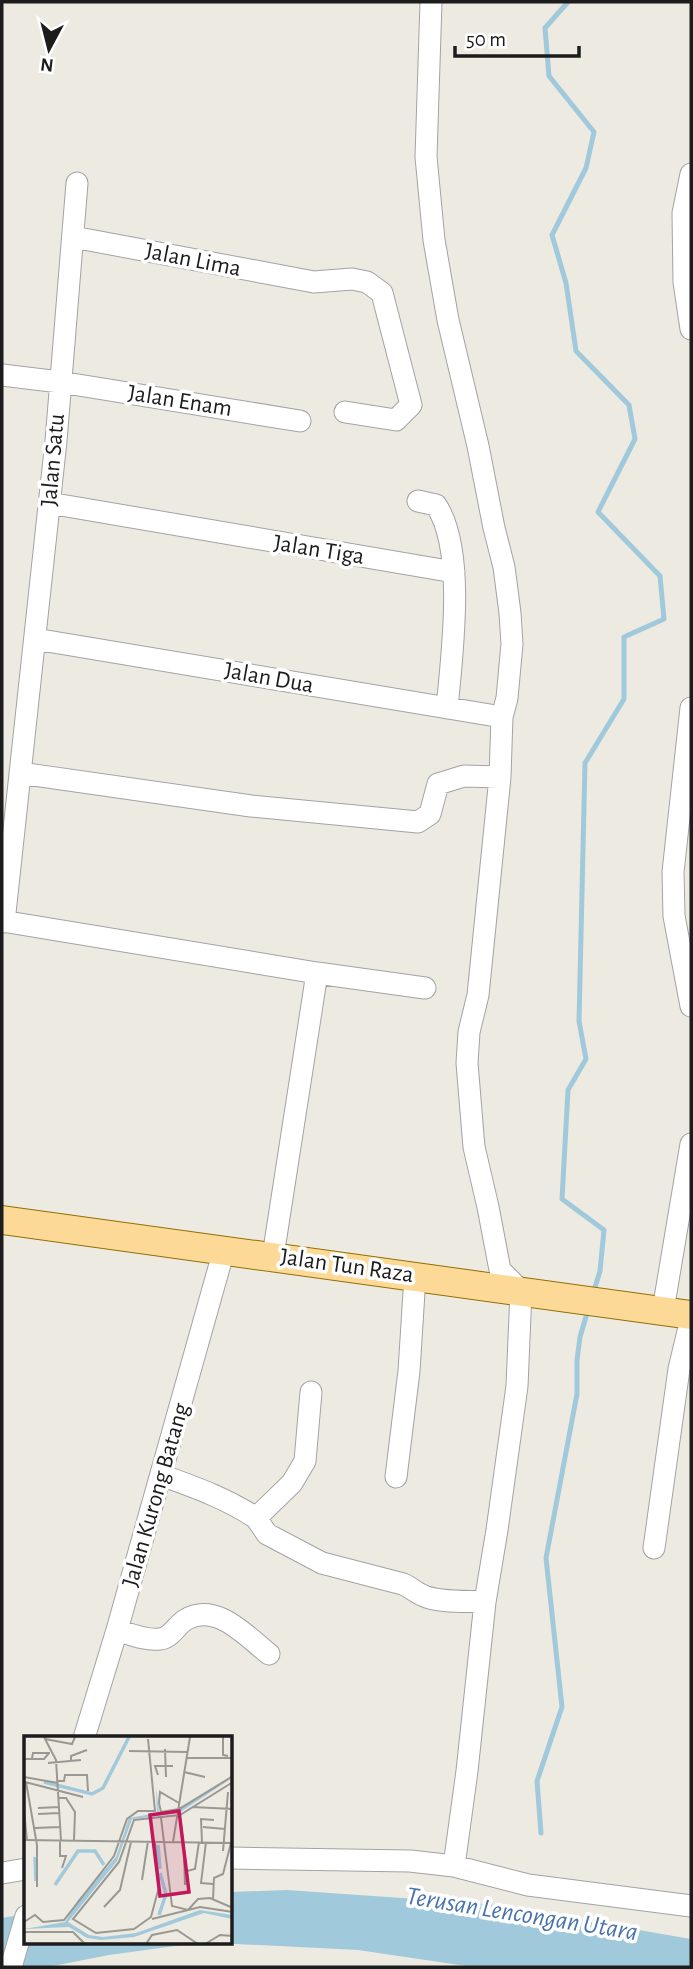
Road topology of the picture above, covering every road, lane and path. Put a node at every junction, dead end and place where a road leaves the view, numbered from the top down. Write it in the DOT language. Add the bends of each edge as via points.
graph roads {
  1 [pos="430,2"];
  2 [pos="691,174"];
  3 [pos="77,183"];
  4 [pos="73,237"];
  5 [pos="691,329"];
  6 [pos="2,375"];
  7 [pos="60,382"];
  8 [pos="345,412"];
  9 [pos="300,421"];
  10 [pos="418,501"];
  11 [pos="49,503"];
  12 [pos="454,572"];
  13 [pos="35,639"];
  14 [pos="447,708"];
  15 [pos="691,708"];
  16 [pos="502,717"];
  17 [pos="20,773"];
  18 [pos="500,778"];
  19 [pos="3,922"];
  20 [pos="317,973"];
  21 [pos="425,988"];
  22 [pos="691,1006"];
  23 [pos="691,1144"];
  24 [pos="2,1220"];
  25 [pos="224,1250"];
  26 [pos="273,1256"];
  27 [pos="415,1276"];
  28 [pos="521,1291"];
  29 [pos="663,1310"];
  30 [pos="691,1317"];
  31 [pos="310,1392"];
  32 [pos="161,1475"];
  33 [pos="396,1477"];
  34 [pos="256,1518"];
  35 [pos="654,1548"];
  36 [pos="485,1602"];
  37 [pos="117,1630"];
  38 [pos="269,1654"];
  39 [pos="85,1736"];
  40 [pos="233,1858"];
  41 [pos="454,1866"];
  42 [pos="24,1869"];
  43 [pos="2,1873"];
  44 [pos="691,1906"];
  45 [pos="24,1923"];
  46 [pos="11,1967"];
  1 -- 16 [label="street" via="426,170 448,320 505,567 512,644"];
  2 -- 5 [label="street" via="683,213 684,282"];
  3 -- 4 [label="street, Jalan Satu"];
  4 -- 7 [label="street, Jalan Satu"];
  4 -- 8 [label="street, Jalan Lima" via="314,282 367,282 382,293 411,405 396,420"];
  6 -- 7 [label="street, Jalan Enam"];
  7 -- 9 [label="street, Jalan Enam"];
  7 -- 11 [label="street, Jalan Satu"];
  10 -- 12 [label="street" via="436,505 442,515"];
  11 -- 12 [label="street, Jalan Tiga"];
  11 -- 13 [label="street, Jalan Satu"];
  12 -- 14 [label="street" via="454,641"];
  13 -- 14 [label="street, Jalan Dua"];
  13 -- 17 [label="street, Jalan Satu"];
  14 -- 16 [label="street, Jalan Dua"];
  15 -- 22 [label="street" via="673,872 674,916"];
  16 -- 18 [label="street"];
  17 -- 18 [label="street" via="251,806 418,822 430,814 438,784 464,776"];
  17 -- 19 [label="street, Jalan Satu"];
  18 -- 28 [label="street" via="467,1063 474,1147 500,1270"];
  19 -- 20 [label="street"];
  20 -- 21 [label="street"];
  20 -- 26 [label="street"];
  23 -- 29 [label="street"];
  24 -- 25 [label="main road, Jalan Tun Raza"];
  25 -- 26 [label="main road, Jalan Tun Raza"];
  25 -- 32 [label="street, Jalan Kurong Batang"];
  26 -- 27 [label="main road, Jalan Tun Raza"];
  27 -- 28 [label="main road, Jalan Tun Raza"];
  27 -- 33 [label="street"];
  28 -- 29 [label="main road, Jalan Tun Raza"];
  28 -- 36 [label="street" via="517,1386"];
  29 -- 30 [label="main road, Jalan Tun Raza"];
  30 -- 35 [label="street" via="679,1368"];
  31 -- 34 [label="street" via="305,1461 292,1483"];
  32 -- 34 [label="street" via="216,1495"];
  32 -- 37 [label="street, Jalan Kurong Batang"];
  34 -- 36 [label="street" via="267,1534 322,1563 403,1584 433,1599"];
  36 -- 41 [label="street"];
  37 -- 38 [label="street" via="162,1640 183,1621 205,1613 231,1624"];
  37 -- 39 [label="street, Jalan Kurong Batang"];
  40 -- 41 [label="street"];
  41 -- 44 [label="street" via="528,1885"];
  42 -- 43 [label="street"];
  45 -- 46 [label="street"];
}
